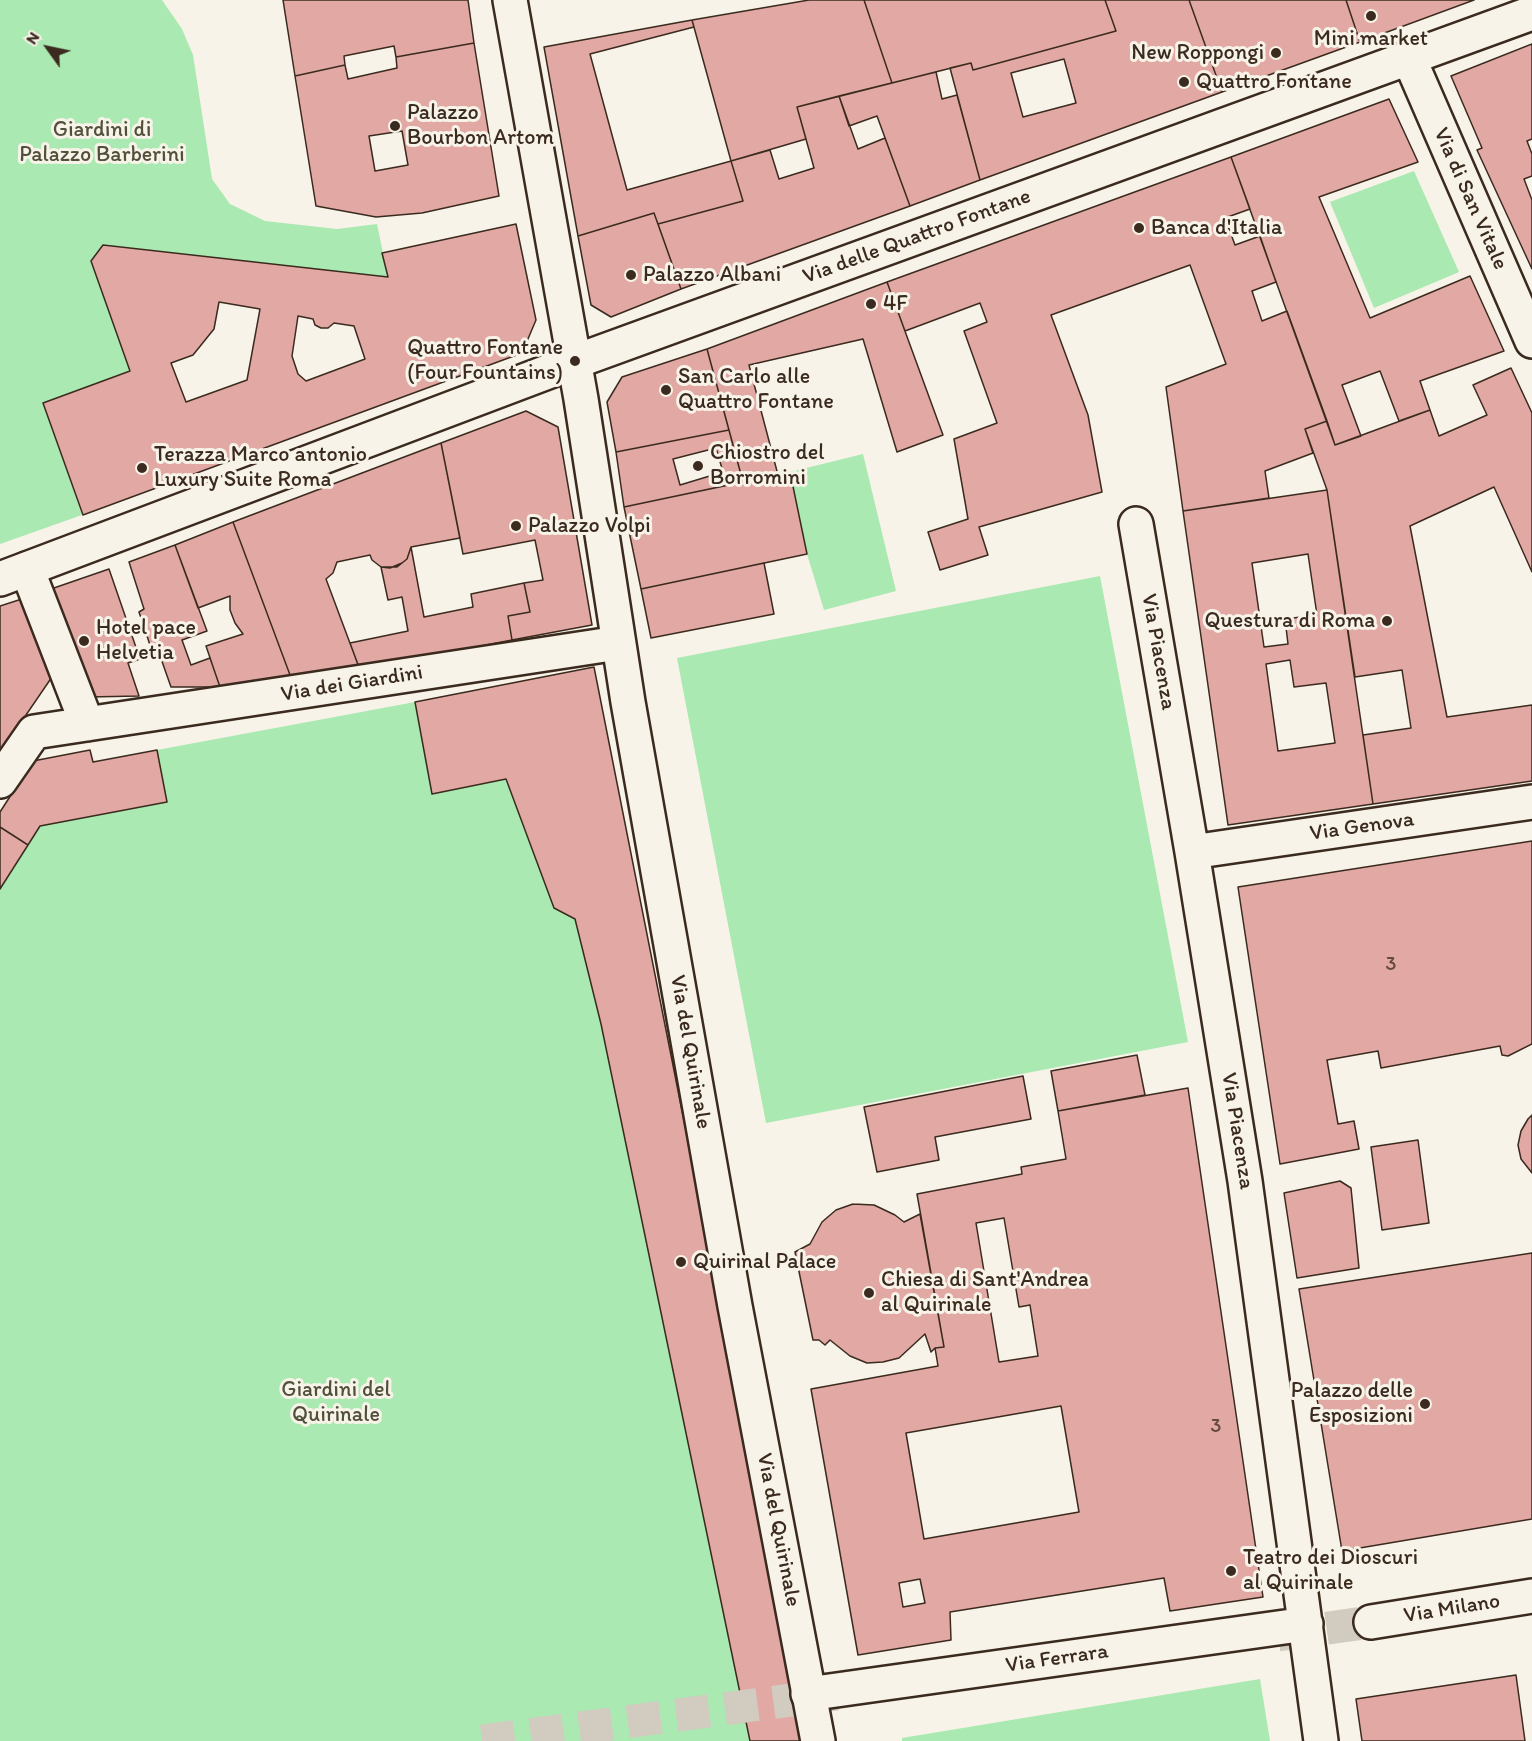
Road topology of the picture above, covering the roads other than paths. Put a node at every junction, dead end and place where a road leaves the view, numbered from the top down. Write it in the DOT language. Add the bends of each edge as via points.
graph roads {
  1 [pos="510,0"];
  2 [pos="1532,13"];
  3 [pos="1409,58"];
  4 [pos="1532,341"];
  5 [pos="574,362"];
  6 [pos="1136,524"];
  7 [pos="14,574"];
  8 [pos="618,643"];
  9 [pos="87,724"];
  10 [pos="0,781"];
  11 [pos="1532,802"];
  12 [pos="1192,852"];
  13 [pos="1532,1596"];
  14 [pos="1371,1622"];
  15 [pos="1306,1624"];
  16 [pos="808,1694"];
  17 [pos="818,1741"];
  18 [pos="1321,1741"];
  1 -- 5 [label="street, Via del Quirinale"];
  2 -- 3 [label="street, Via delle Quattro Fontane"];
  3 -- 4 [label="street, Via di San Vitale"];
  3 -- 5 [label="street, Via delle Quattro Fontane"];
  5 -- 7 [label="street, Via delle Quattro Fontane"];
  5 -- 8 [label="street, Via del Quirinale"];
  6 -- 12 [label="street, Via Piacenza"];
  7 -- 9 [label="street"];
  8 -- 9 [label="street, Via dei Giardini"];
  8 -- 16 [label="street, Via del Quirinale"];
  9 -- 10 [label="street, Via dei Giardini" via="34,732"];
  11 -- 12 [label="street, Via Genova"];
  12 -- 15 [label="street, Via Piacenza" via="1245,1181"];
  13 -- 14 [label="street, Via Milano"];
  15 -- 16 [label="street, Via Ferrara"];
  15 -- 18 [label="street, Via Piacenza"];
  16 -- 17 [label="street, Via del Quirinale"];
}
